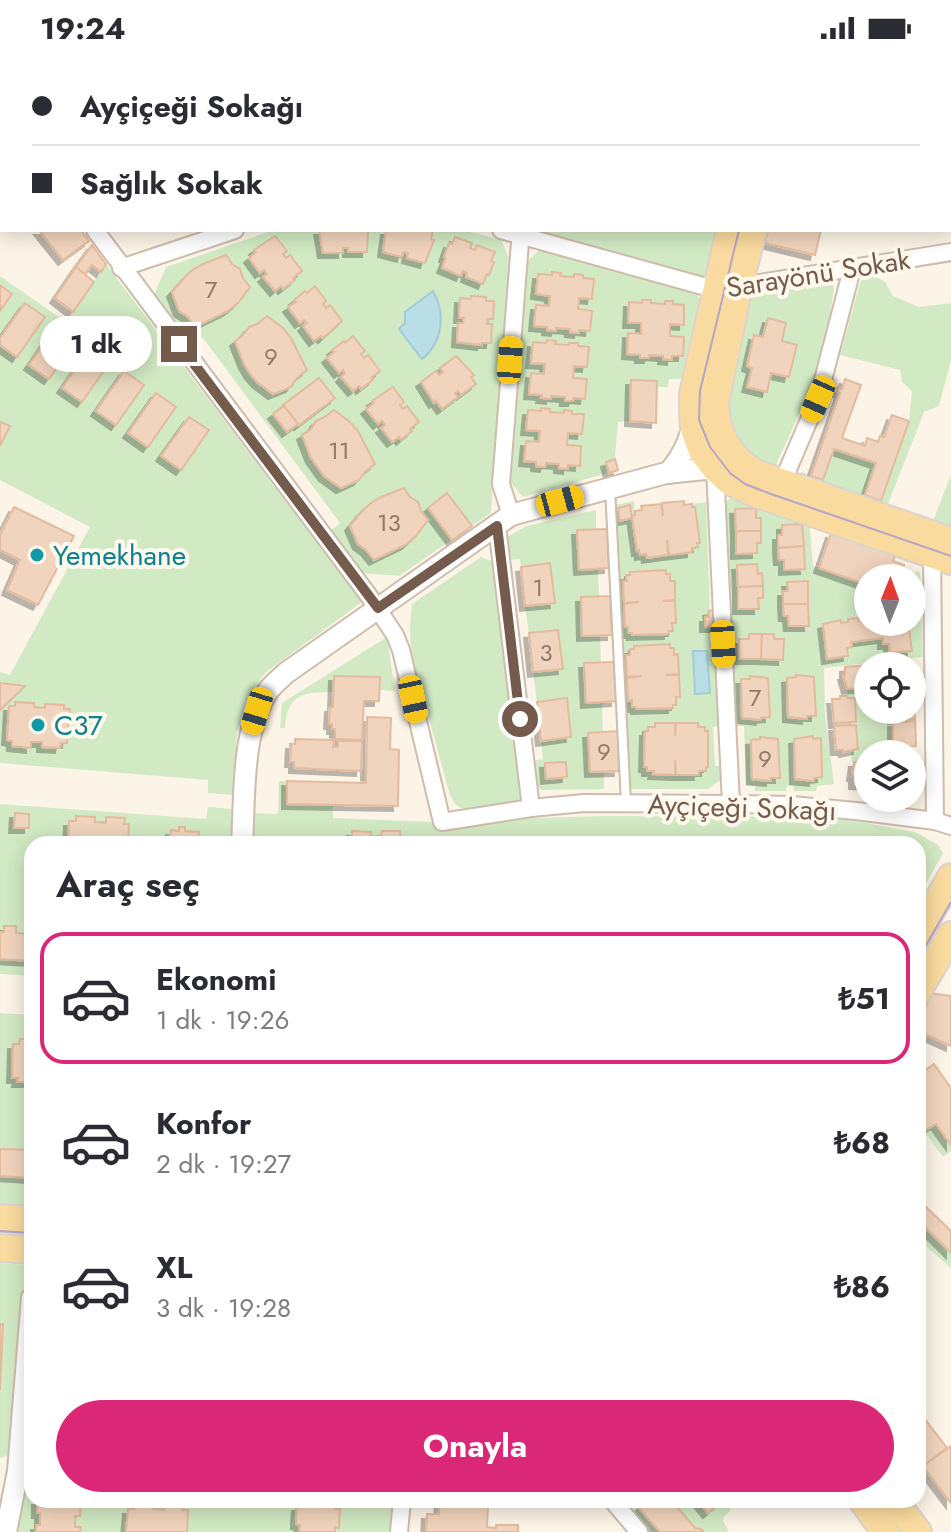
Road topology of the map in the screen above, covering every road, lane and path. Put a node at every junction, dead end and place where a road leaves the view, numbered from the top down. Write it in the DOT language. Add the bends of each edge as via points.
graph roads {
  1 [pos="220,56"];
  2 [pos="231,56"];
  3 [pos="96,232"];
  4 [pos="229,232"];
  5 [pos="730,232"];
  6 [pos="752,232"];
  7 [pos="521,233"];
  8 [pos="951,252"];
  9 [pos="121,268"];
  10 [pos="852,269"];
  11 [pos="728,288"];
  12 [pos="694,423"];
  13 [pos="723,461"];
  14 [pos="668,473"];
  15 [pos="782,483"];
  16 [pos="610,488"];
  17 [pos="504,521"];
  18 [pos="945,552"];
  19 [pos="378,608"];
  20 [pos="626,803"];
  21 [pos="731,804"];
  22 [pos="531,808"];
  23 [pos="943,824"];
  24 [pos="243,836"];
  25 [pos="948,883"];
  26 [pos="926,920"];
  27 [pos="951,935"];
  28 [pos="944,964"];
  29 [pos="926,983"];
  30 [pos="0,1218"];
  31 [pos="24,1220"];
  32 [pos="0,1248"];
  33 [pos="24,1250"];
  34 [pos="24,1397"];
  35 [pos="401,1508"];
  36 [pos="619,1508"];
  37 [pos="868,1508"];
  38 [pos="900,1508"];
  39 [pos="6,1532"];
  40 [pos="399,1532"];
  41 [pos="639,1532"];
  42 [pos="885,1532"];
  43 [pos="918,1532"];
  1 -- 2 [label="street"];
  3 -- 9 [label="street"];
  4 -- 9 [label="street"];
  5 -- 11 [label="main road"];
  6 -- 11 [label="main road"];
  7 -- 11 [label="street, Sarayönü Sokak"];
  7 -- 17 [label="street" via="501,484"];
  8 -- 10 [label="street, Sarayönü Sokak"];
  9 -- 19 [label="street"];
  10 -- 11 [label="street, Sarayönü Sokak"];
  10 -- 15 [label="street" via="818,399"];
  11 -- 12 [label="main road" via="693,394"];
  11 -- 13 [label="main road" via="715,403"];
  12 -- 13 [label="main road" via="702,451"];
  12 -- 14 [label="street" via="685,451"];
  13 -- 14 [label="street"];
  13 -- 15 [label="main road"];
  13 -- 18 [label="main road" via="729,481 752,492"];
  13 -- 21 [label="street"];
  14 -- 16 [label="street"];
  15 -- 18 [label="main road"];
  16 -- 17 [label="street"];
  16 -- 20 [label="lane"];
  17 -- 19 [label="street"];
  17 -- 22 [label="street"];
  18 -- 23 [label="street"];
  19 -- 22 [label="street, Ayçiçeği Sokağı" via="401,650 442,822"];
  19 -- 24 [label="street" via="270,689 249,737"];
  20 -- 21 [label="street, Ayçiçeği Sokağı"];
  20 -- 22 [label="street, Ayçiçeği Sokağı"];
  21 -- 23 [label="street, Ayçiçeği Sokağı" via="792,805"];
  25 -- 26 [label="main road"];
  27 -- 28 [label="main road"];
  28 -- 29 [label="main road"];
  30 -- 31 [label="main road"];
  32 -- 33 [label="main road"];
  34 -- 39 [label="street"];
  35 -- 40 [label="street"];
  36 -- 41 [label="street"];
  37 -- 42 [label="main road"];
  38 -- 43 [label="main road"];
}
